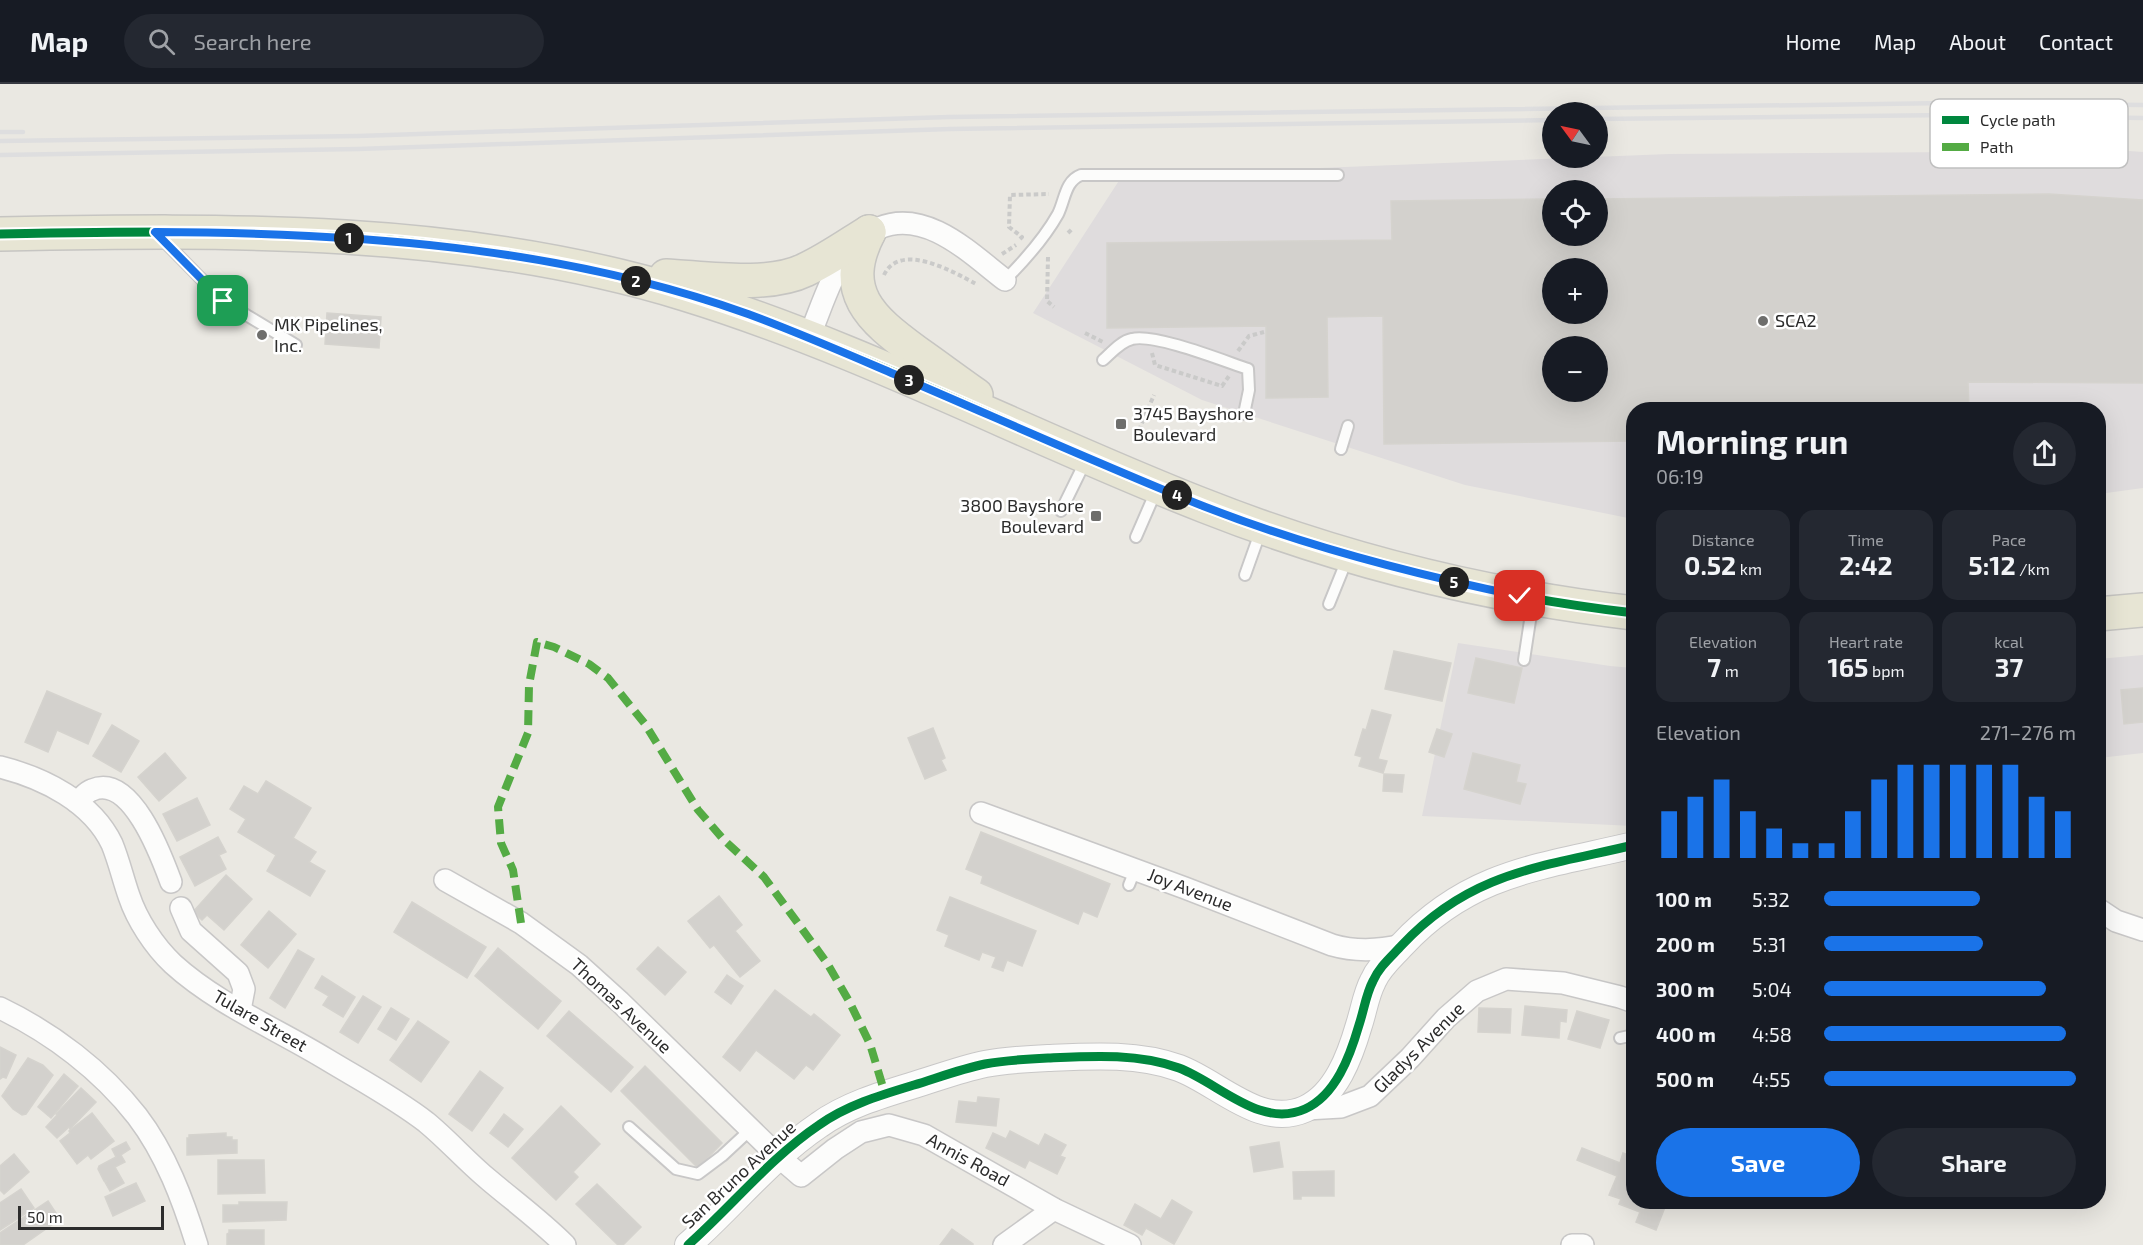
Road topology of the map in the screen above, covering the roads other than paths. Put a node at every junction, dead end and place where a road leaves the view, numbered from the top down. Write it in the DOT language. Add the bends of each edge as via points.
graph roads {
  1 [pos="1338,175"];
  2 [pos="155,232"];
  3 [pos="869,232"];
  4 [pos="0,234"];
  5 [pos="1003,270"];
  6 [pos="610,273"];
  7 [pos="809,337"];
  8 [pos="296,345"];
  9 [pos="1103,360"];
  10 [pos="1244,414"];
  11 [pos="1348,426"];
  12 [pos="1026,431"];
  13 [pos="1341,449"];
  14 [pos="1088,458"];
  15 [pos="1157,487"];
  16 [pos="1061,511"];
  17 [pos="1262,527"];
  18 [pos="1136,537"];
  19 [pos="1348,555"];
  20 [pos="1245,575"];
  21 [pos="1534,598"];
  22 [pos="1329,604"];
  23 [pos="2143,610"];
  24 [pos="1626,612"];
  25 [pos="2106,613"];
  26 [pos="1524,660"];
  27 [pos="0,768"];
  28 [pos="77,802"];
  29 [pos="981,813"];
  30 [pos="1626,846"];
  31 [pos="444,880"];
  32 [pos="171,882"];
  33 [pos="181,908"];
  34 [pos="2106,914"];
  35 [pos="2143,930"];
  36 [pos="1402,945"];
  37 [pos="1626,999"];
  38 [pos="0,1008"];
  39 [pos="240,1010"];
  40 [pos="1626,1037"];
  41 [pos="1620,1038"];
  42 [pos="1306,1109"];
  43 [pos="629,1127"];
  44 [pos="750,1130"];
  45 [pos="779,1157"];
  46 [pos="1054,1209"];
  47 [pos="700,1241"];
  48 [pos="197,1245"];
  49 [pos="565,1245"];
  50 [pos="1004,1245"];
  51 [pos="1130,1245"];
  52 [pos="1572,1245"];
  53 [pos="1584,1245"];
  1 -- 5 [label="lane" via="1081,175 1070,182 1063,213 1033,251"];
  2 -- 4 [label="main road"];
  2 -- 6 [label="main road" via="285,234 447,246"];
  2 -- 8 [label="lane" via="223,301"];
  3 -- 5 [label="street" via="887,225 925,226"];
  3 -- 6 [label="main road" via="804,271 787,276 744,280"];
  3 -- 7 [label="street" via="845,256"];
  3 -- 12 [label="main road" via="857,265 863,302 872,317"];
  6 -- 7 [label="main road" via="679,292"];
  7 -- 12 [label="main road"];
  9 -- 10 [label="lane" via="1131,339 1150,337 1248,369"];
  11 -- 13 [label="lane"];
  12 -- 14 [label="main road"];
  14 -- 15 [label="main road"];
  14 -- 16 [label="lane"];
  15 -- 17 [label="main road"];
  15 -- 18 [label="lane"];
  17 -- 19 [label="main road"];
  17 -- 20 [label="lane"];
  19 -- 21 [label="main road"];
  19 -- 22 [label="lane"];
  21 -- 24 [label="main road"];
  21 -- 26 [label="lane"];
  23 -- 25 [label="main road"];
  27 -- 28 [label="street, Tulare Street" via="37,781"];
  28 -- 32 [label="street" via="90,790 102,788 121,793 153,838"];
  28 -- 39 [label="street, Tulare Street" via="95,817 112,844 129,898 144,928 170,961 194,982"];
  29 -- 36 [label="street, Joy Avenue" via="1132,878 1332,945 1349,950 1383,950"];
  30 -- 36 [label="street, San Bruno Avenue" via="1492,881 1441,909"];
  31 -- 44 [label="street, Thomas Avenue" via="521,922 579,965"];
  33 -- 39 [label="street" via="191,931 238,973 244,989"];
  34 -- 35 [label="street"];
  36 -- 42 [label="street, San Bruno Avenue" via="1372,981 1347,1058 1331,1089"];
  37 -- 42 [label="street, Gladys Avenue" via="1563,983 1506,979 1477,991 1370,1096 1341,1107"];
  38 -- 48 [label="street" via="46,1033 74,1054 137,1117 177,1189"];
  39 -- 49 [label="street, Tulare Street" via="425,1122"];
  40 -- 41 [label="lane"];
  42 -- 45 [label="street, San Bruno Avenue" via="1268,1114 1193,1074 1146,1060 1083,1056 1006,1061 973,1066 843,1111"];
  43 -- 44 [label="lane" via="675,1169 698,1174"];
  44 -- 45 [label="street, Thomas Avenue"];
  45 -- 46 [label="street, Annis Road" via="801,1176 861,1132 890,1125 924,1135"];
  45 -- 47 [label="street, San Bruno Avenue"];
  46 -- 50 [label="street"];
  46 -- 51 [label="street, Annis Road"];
  52 -- 53 [label="street"];
}
